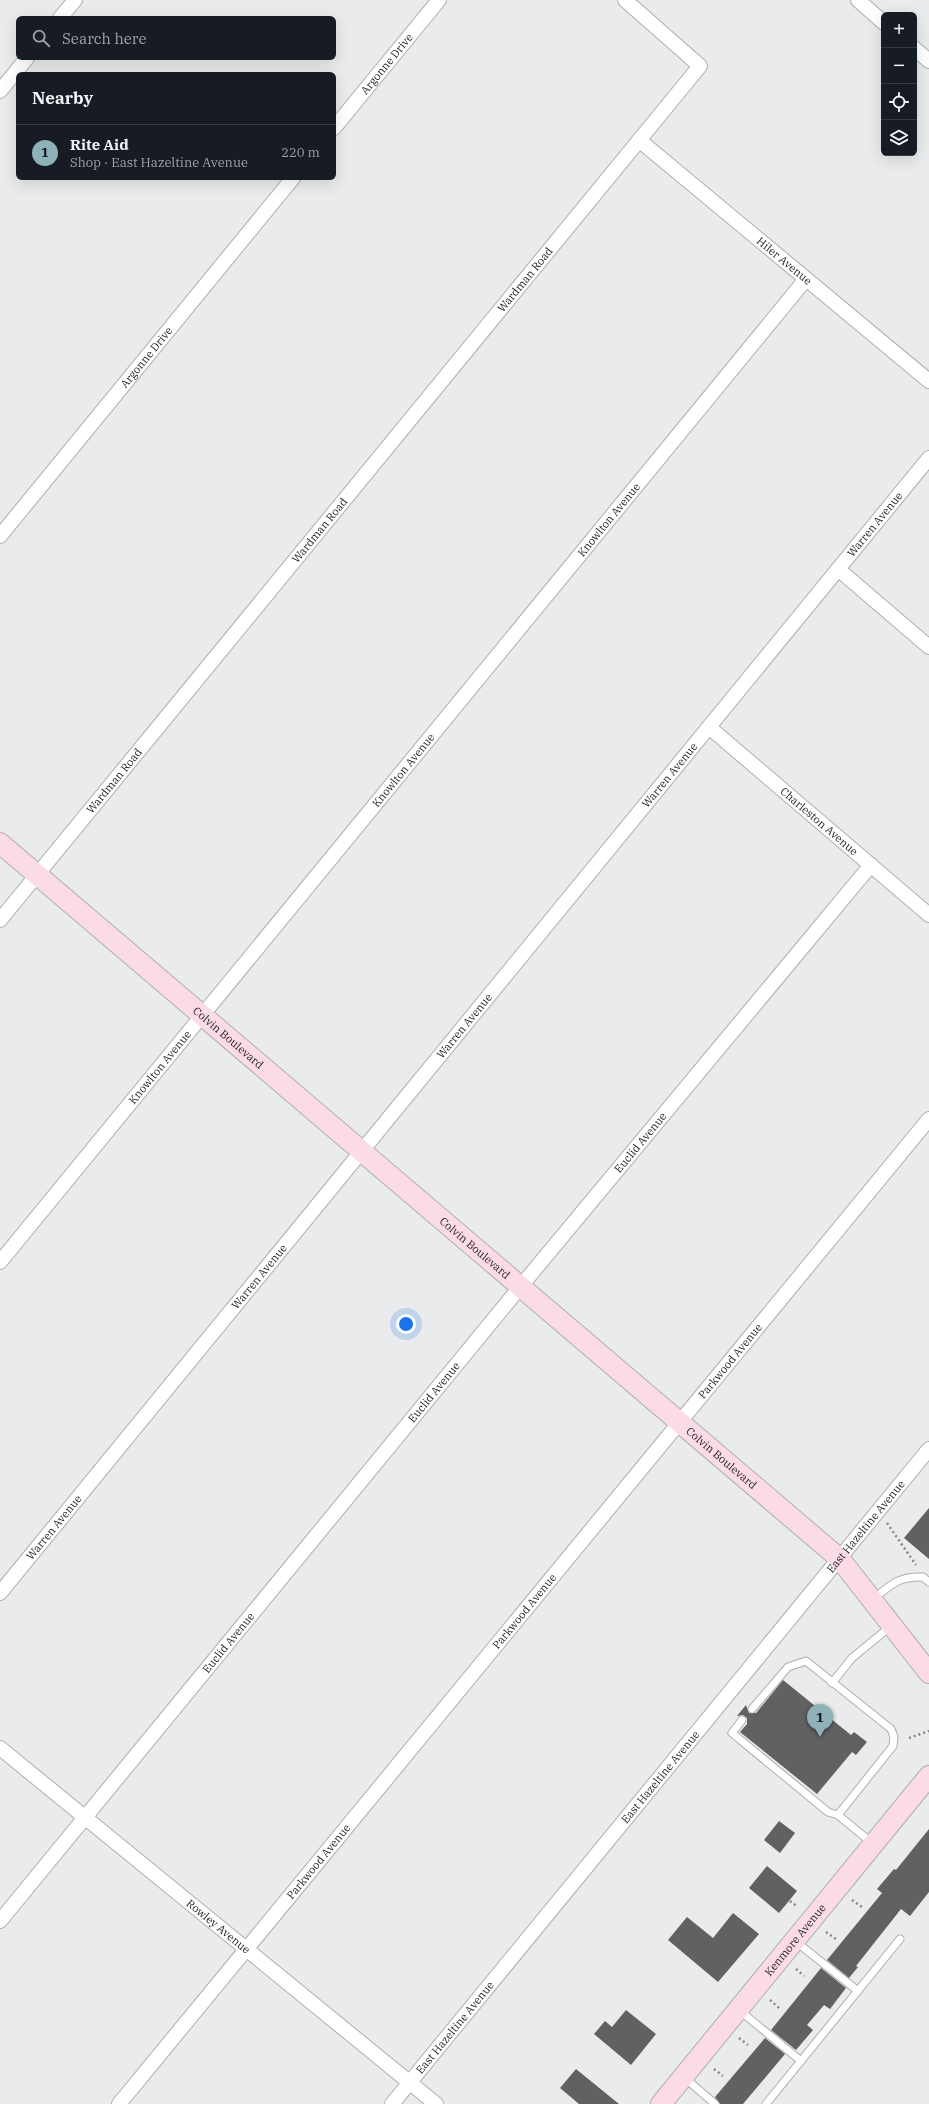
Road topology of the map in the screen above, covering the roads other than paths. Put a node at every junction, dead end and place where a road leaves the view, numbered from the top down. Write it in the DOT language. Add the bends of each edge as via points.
graph roads {
  1 [pos="75,0"];
  2 [pos="439,0"];
  3 [pos="625,0"];
  4 [pos="858,0"];
  5 [pos="62,16"];
  6 [pos="881,19"];
  7 [pos="917,51"];
  8 [pos="25,60"];
  9 [pos="929,61"];
  10 [pos="0,92"];
  11 [pos="336,126"];
  12 [pos="639,140"];
  13 [pos="291,180"];
  14 [pos="806,279"];
  15 [pos="929,381"];
  16 [pos="929,458"];
  17 [pos="0,536"];
  18 [pos="838,569"];
  19 [pos="929,647"];
  20 [pos="709,727"];
  21 [pos="0,843"];
  22 [pos="871,865"];
  23 [pos="37,875"];
  24 [pos="929,915"];
  25 [pos="0,920"];
  26 [pos="202,1016"];
  27 [pos="929,1119"];
  28 [pos="363,1152"];
  29 [pos="0,1262"];
  30 [pos="521,1286"];
  31 [pos="680,1423"];
  32 [pos="929,1449"];
  33 [pos="840,1559"];
  34 [pos="929,1582"];
  35 [pos="0,1593"];
  36 [pos="872,1600"];
  37 [pos="891,1626"];
  38 [pos="929,1673"];
  39 [pos="832,1683"];
  40 [pos="752,1709"];
  41 [pos="742,1720"];
  42 [pos="0,1748"];
  43 [pos="929,1776"];
  44 [pos="838,1815"];
  45 [pos="85,1818"];
  46 [pos="874,1844"];
  47 [pos="0,1921"];
  48 [pos="900,1939"];
  49 [pos="795,1941"];
  50 [pos="246,1949"];
  51 [pos="858,1992"];
  52 [pos="738,2009"];
  53 [pos="801,2061"];
  54 [pos="683,2077"];
  55 [pos="410,2082"];
  56 [pos="120,2104"];
  57 [pos="392,2104"];
  58 [pos="436,2104"];
  59 [pos="661,2104"];
  60 [pos="715,2104"];
  61 [pos="766,2104"];
  1 -- 5 [label="street"];
  2 -- 11 [label="street, Argonne Drive"];
  3 -- 12 [label="street, Wardman Road" via="700,66"];
  4 -- 6 [label="street"];
  7 -- 9 [label="street"];
  8 -- 10 [label="street"];
  12 -- 14 [label="street, Hiler Avenue"];
  12 -- 23 [label="street, Wardman Road"];
  13 -- 17 [label="street, Argonne Drive"];
  14 -- 15 [label="street, Hiler Avenue"];
  14 -- 26 [label="street, Knowlton Avenue"];
  16 -- 18 [label="street, Warren Avenue"];
  18 -- 19 [label="street"];
  18 -- 20 [label="street, Warren Avenue"];
  20 -- 22 [label="street, Charleston Avenue"];
  20 -- 28 [label="street, Warren Avenue"];
  21 -- 23 [label="street, Colvin Boulevard"];
  22 -- 24 [label="street, Charleston Avenue"];
  22 -- 30 [label="street, Euclid Avenue"];
  23 -- 25 [label="street, Wardman Road"];
  23 -- 26 [label="street, Colvin Boulevard"];
  26 -- 28 [label="street, Colvin Boulevard"];
  26 -- 29 [label="street, Knowlton Avenue"];
  27 -- 31 [label="street, Parkwood Avenue"];
  28 -- 30 [label="street, Colvin Boulevard"];
  28 -- 35 [label="street, Warren Avenue"];
  30 -- 31 [label="street, Colvin Boulevard"];
  30 -- 45 [label="street, Euclid Avenue"];
  31 -- 33 [label="street, Colvin Boulevard"];
  31 -- 50 [label="street, Parkwood Avenue"];
  32 -- 33 [label="street, East Hazeltine Avenue"];
  33 -- 36 [label="street, Colvin Boulevard"];
  33 -- 55 [label="street, East Hazeltine Avenue"];
  34 -- 36 [label="lane" via="923,1577 908,1577 892,1584"];
  36 -- 37 [label="street, Colvin Boulevard"];
  37 -- 38 [label="street, Colvin Boulevard"];
  37 -- 39 [label="lane" via="852,1658"];
  39 -- 40 [label="lane" via="806,1661 788,1667"];
  39 -- 44 [label="lane" via="891,1729 895,1742"];
  41 -- 44 [label="lane" via="732,1733 828,1812"];
  42 -- 45 [label="street, Rowley Avenue"];
  43 -- 46 [label="street, Kenmore Avenue"];
  44 -- 46 [label="lane"];
  45 -- 47 [label="street, Euclid Avenue"];
  45 -- 50 [label="street, Rowley Avenue"];
  46 -- 49 [label="street, Kenmore Avenue"];
  48 -- 51 [label="lane"];
  49 -- 51 [label="lane"];
  49 -- 52 [label="street, Kenmore Avenue"];
  50 -- 55 [label="street, Rowley Avenue"];
  50 -- 56 [label="street, Parkwood Avenue"];
  51 -- 53 [label="lane"];
  52 -- 53 [label="lane"];
  52 -- 54 [label="street, Kenmore Avenue"];
  53 -- 61 [label="lane"];
  54 -- 59 [label="street, Kenmore Avenue"];
  54 -- 60 [label="lane"];
  55 -- 57 [label="street, East Hazeltine Avenue"];
  55 -- 58 [label="street, Rowley Avenue"];
}
